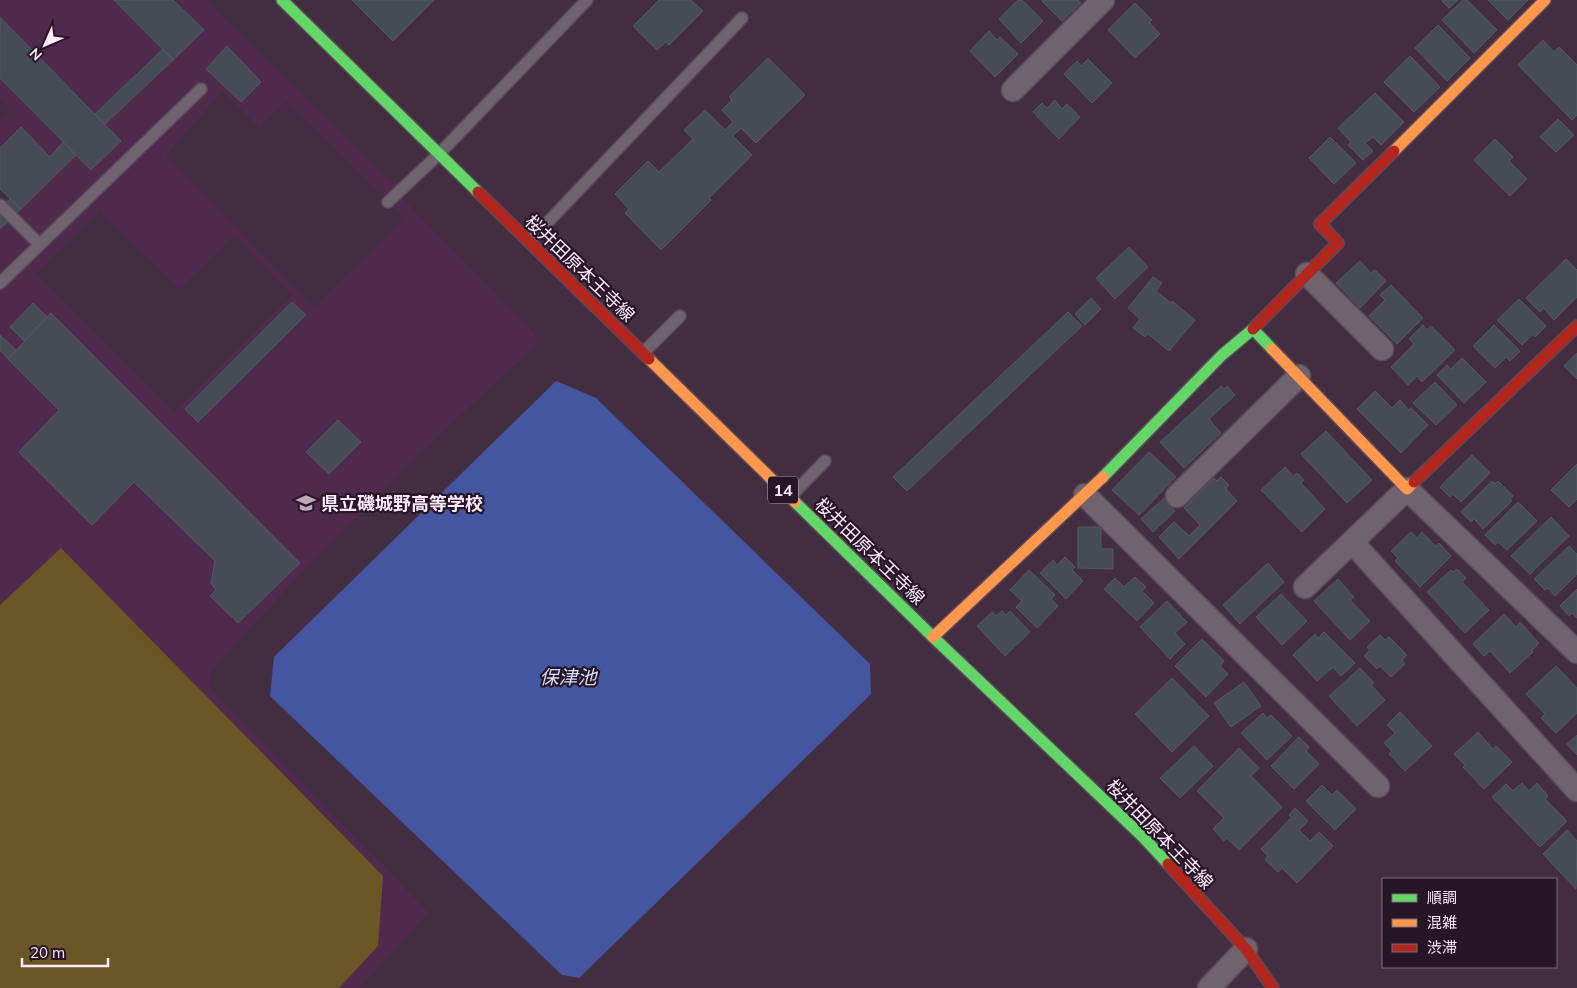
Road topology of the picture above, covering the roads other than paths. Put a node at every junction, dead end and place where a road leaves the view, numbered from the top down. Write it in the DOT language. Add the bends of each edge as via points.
graph roads {
  1 [pos="282,0"];
  2 [pos="587,0"];
  3 [pos="1103,0"];
  4 [pos="1545,0"];
  5 [pos="742,18"];
  6 [pos="201,89"];
  7 [pos="1013,90"];
  8 [pos="439,154"];
  9 [pos="388,202"];
  10 [pos="0,205"];
  11 [pos="530,242"];
  12 [pos="39,244"];
  13 [pos="1307,274"];
  14 [pos="0,283"];
  15 [pos="680,316"];
  16 [pos="1577,326"];
  17 [pos="1253,329"];
  18 [pos="1382,349"];
  19 [pos="643,353"];
  20 [pos="1299,376"];
  21 [pos="825,461"];
  22 [pos="1407,488"];
  23 [pos="1085,494"];
  24 [pos="790,496"];
  25 [pos="1177,496"];
  26 [pos="1352,542"];
  27 [pos="1305,587"];
  28 [pos="934,637"];
  29 [pos="1577,652"];
  30 [pos="1378,786"];
  31 [pos="1577,790"];
  32 [pos="1246,949"];
  33 [pos="1209,988"];
  34 [pos="1273,988"];
  1 -- 8 [label="main road, 桜井田原本王寺線 / 14"];
  2 -- 8 [label="lane"];
  3 -- 7 [label="street"];
  4 -- 13 [label="main road" via="1320,224 1338,243"];
  5 -- 11 [label="lane"];
  6 -- 12 [label="lane"];
  8 -- 9 [label="lane"];
  8 -- 11 [label="main road, 桜井田原本王寺線 / 14"];
  10 -- 12 [label="lane"];
  11 -- 19 [label="main road, 桜井田原本王寺線 / 14"];
  12 -- 14 [label="lane"];
  13 -- 17 [label="main road"];
  13 -- 18 [label="street"];
  15 -- 19 [label="lane"];
  16 -- 22 [label="main road"];
  17 -- 20 [label="main road"];
  17 -- 23 [label="main road" via="1222,355"];
  19 -- 24 [label="main road, 桜井田原本王寺線 / 14"];
  20 -- 22 [label="main road"];
  20 -- 25 [label="street"];
  21 -- 24 [label="lane"];
  22 -- 26 [label="street"];
  22 -- 29 [label="street"];
  23 -- 28 [label="main road"];
  23 -- 30 [label="street"];
  24 -- 28 [label="main road, 桜井田原本王寺線 / 14"];
  26 -- 27 [label="street"];
  26 -- 31 [label="street"];
  28 -- 32 [label="main road, 桜井田原本王寺線 / 14" via="1143,837"];
  32 -- 33 [label="street"];
  32 -- 34 [label="main road, 桜井田原本王寺線 / 14"];
}
